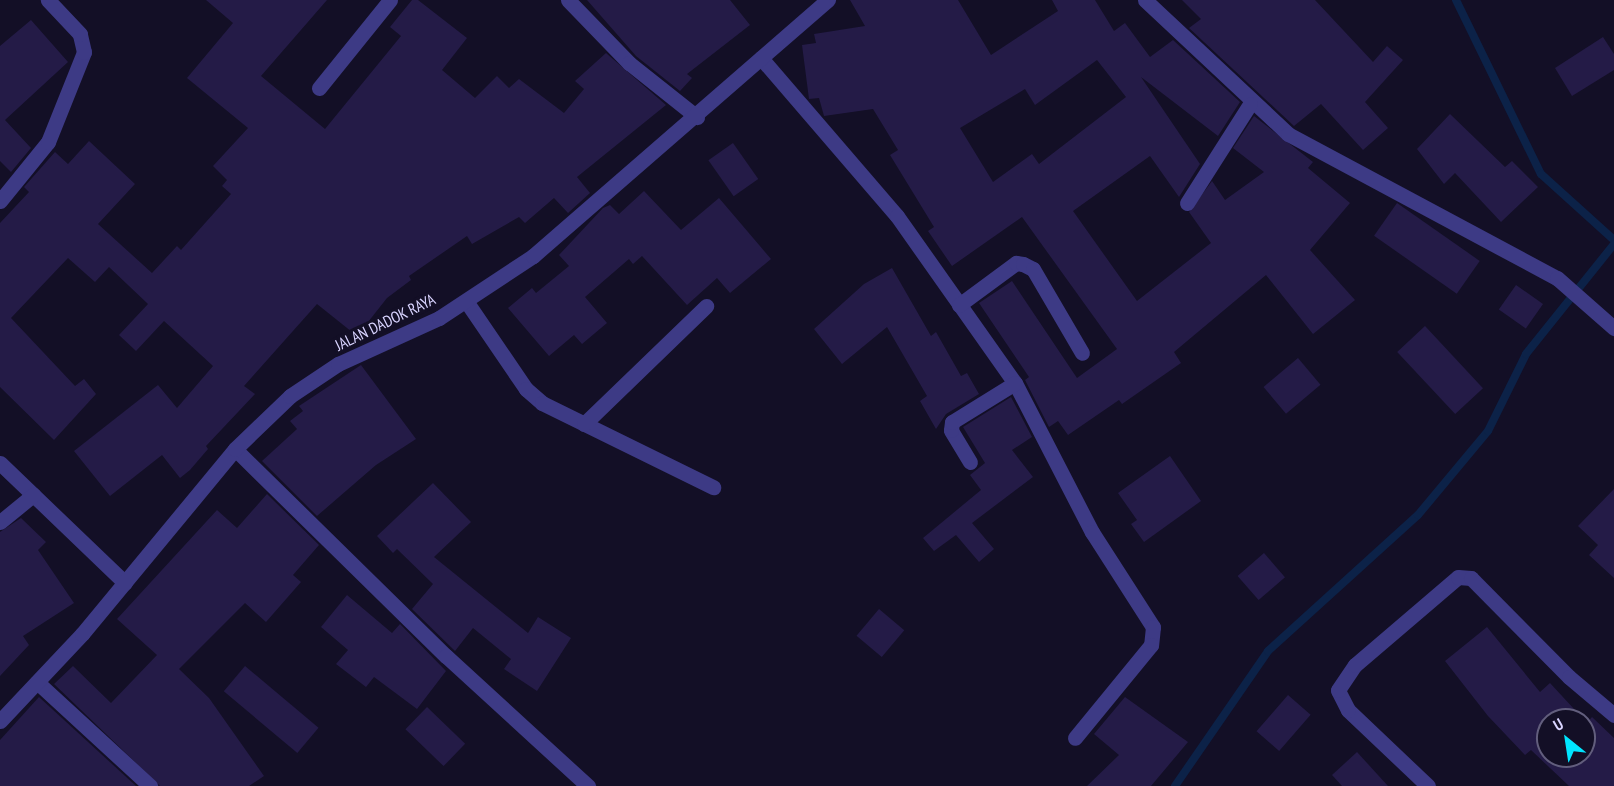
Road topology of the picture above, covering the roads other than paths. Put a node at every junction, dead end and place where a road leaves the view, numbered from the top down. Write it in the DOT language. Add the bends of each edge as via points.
graph roads {
  1 [pos="48,0"];
  2 [pos="390,0"];
  3 [pos="568,0"];
  4 [pos="828,0"];
  5 [pos="1145,0"];
  6 [pos="761,58"];
  7 [pos="319,88"];
  8 [pos="1250,104"];
  9 [pos="697,117"];
  10 [pos="0,201"];
  11 [pos="1187,203"];
  12 [pos="465,302"];
  13 [pos="958,305"];
  14 [pos="706,306"];
  15 [pos="1614,328"];
  16 [pos="1082,353"];
  17 [pos="1015,383"];
  18 [pos="584,424"];
  19 [pos="236,449"];
  20 [pos="970,462"];
  21 [pos="0,463"];
  22 [pos="712,487"];
  23 [pos="33,495"];
  24 [pos="0,522"];
  25 [pos="125,583"];
  26 [pos="37,682"];
  27 [pos="1614,715"];
  28 [pos="0,721"];
  29 [pos="1076,738"];
  30 [pos="150,786"];
  31 [pos="588,786"];
  32 [pos="1428,786"];
  1 -- 10 [label="street" via="80,34 84,52 48,142"];
  2 -- 7 [label="street"];
  3 -- 9 [label="street" via="629,63"];
  4 -- 6 [label="street, JALAN DADOK RAYA"];
  5 -- 8 [label="street"];
  6 -- 9 [label="street, JALAN DADOK RAYA"];
  6 -- 13 [label="street" via="897,216"];
  8 -- 11 [label="street"];
  8 -- 15 [label="street" via="1307,146 1557,278"];
  9 -- 12 [label="street, JALAN DADOK RAYA" via="533,256"];
  12 -- 18 [label="street" via="526,389"];
  12 -- 19 [label="street, JALAN DADOK RAYA" via="311,381"];
  13 -- 16 [label="street" via="1016,263 1023,264 1033,269"];
  13 -- 17 [label="street"];
  14 -- 18 [label="street"];
  17 -- 20 [label="street" via="952,422 951,430"];
  17 -- 29 [label="street" via="1092,532 1154,633 1151,645"];
  18 -- 22 [label="street"];
  19 -- 25 [label="street, JALAN DADOK RAYA"];
  19 -- 31 [label="street" via="446,656"];
  21 -- 23 [label="street"];
  23 -- 24 [label="street"];
  23 -- 25 [label="street"];
  25 -- 26 [label="street, JALAN DADOK RAYA"];
  26 -- 28 [label="street, JALAN DADOK RAYA"];
  26 -- 30 [label="street"];
  27 -- 32 [label="street" via="1569,677 1471,578 1458,577 1355,664 1338,690 1348,710"];
}
